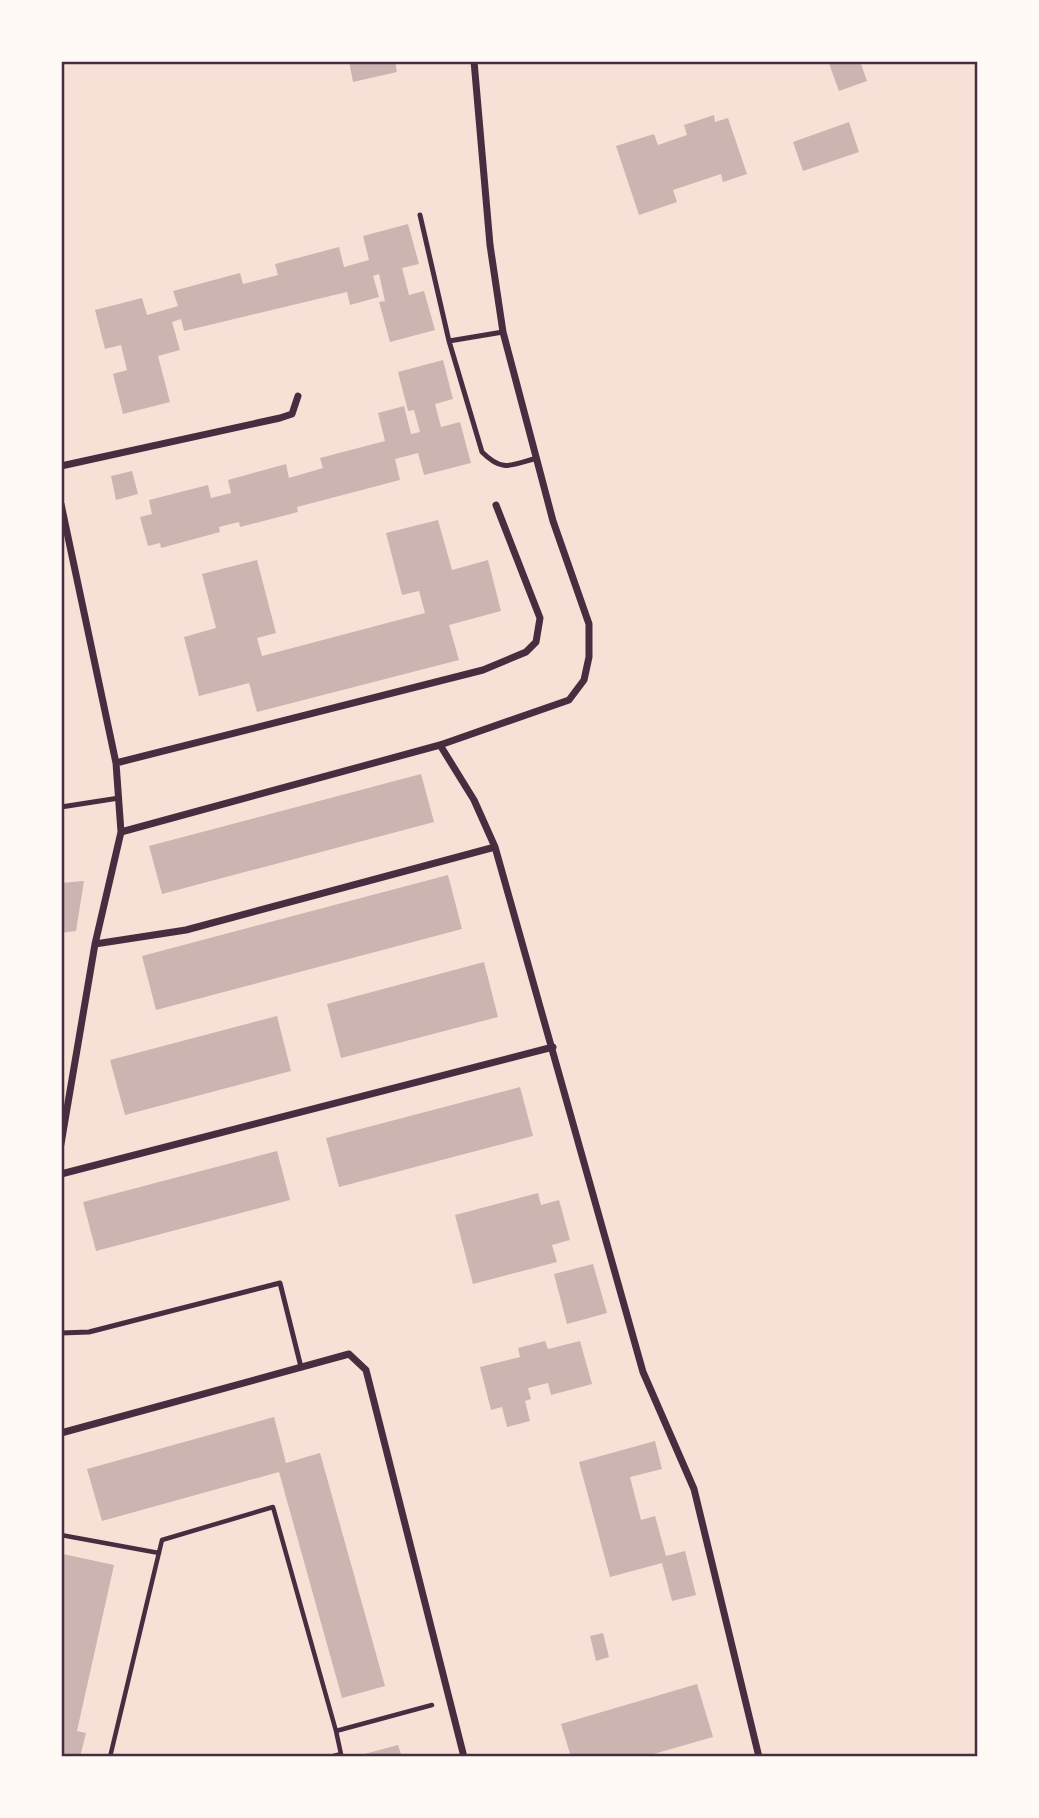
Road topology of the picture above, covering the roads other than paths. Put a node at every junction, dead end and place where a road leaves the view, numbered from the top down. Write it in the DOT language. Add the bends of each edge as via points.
graph roads {
  1 [pos="474,61"];
  2 [pos="419,215"];
  3 [pos="503,332"];
  4 [pos="449,341"];
  5 [pos="298,396"];
  6 [pos="537,458"];
  7 [pos="61,466"];
  8 [pos="61,504"];
  9 [pos="496,505"];
  10 [pos="440,745"];
  11 [pos="116,763"];
  12 [pos="119,798"];
  13 [pos="61,807"];
  14 [pos="121,832"];
  15 [pos="495,847"];
  16 [pos="95,944"];
  17 [pos="552,1047"];
  18 [pos="61,1144"];
  19 [pos="61,1174"];
  20 [pos="61,1333"];
  21 [pos="301,1367"];
  22 [pos="61,1433"];
  23 [pos="464,1757"];
  24 [pos="758,1757"];
  1 -- 3 [label="street" via="490,245"];
  2 -- 4 [label="lane"];
  3 -- 4 [label="lane"];
  3 -- 6 [label="street"];
  4 -- 6 [label="lane" via="482,452 503,467"];
  5 -- 7 [label="street" via="292,414 280,418"];
  6 -- 10 [label="street" via="553,521 589,624 584,680 569,700"];
  8 -- 11 [label="street"];
  9 -- 11 [label="street" via="540,618 536,642 526,652 483,670"];
  10 -- 14 [label="street"];
  10 -- 15 [label="street" via="474,800"];
  11 -- 12 [label="street"];
  12 -- 13 [label="lane"];
  12 -- 14 [label="street"];
  14 -- 16 [label="street"];
  15 -- 16 [label="street" via="186,930"];
  15 -- 17 [label="street"];
  16 -- 18 [label="street"];
  17 -- 19 [label="street"];
  17 -- 24 [label="street" via="643,1372 694,1489"];
  20 -- 21 [label="lane" via="89,1332 280,1283"];
  21 -- 22 [label="street"];
  21 -- 23 [label="street" via="349,1354 366,1370"];
}
